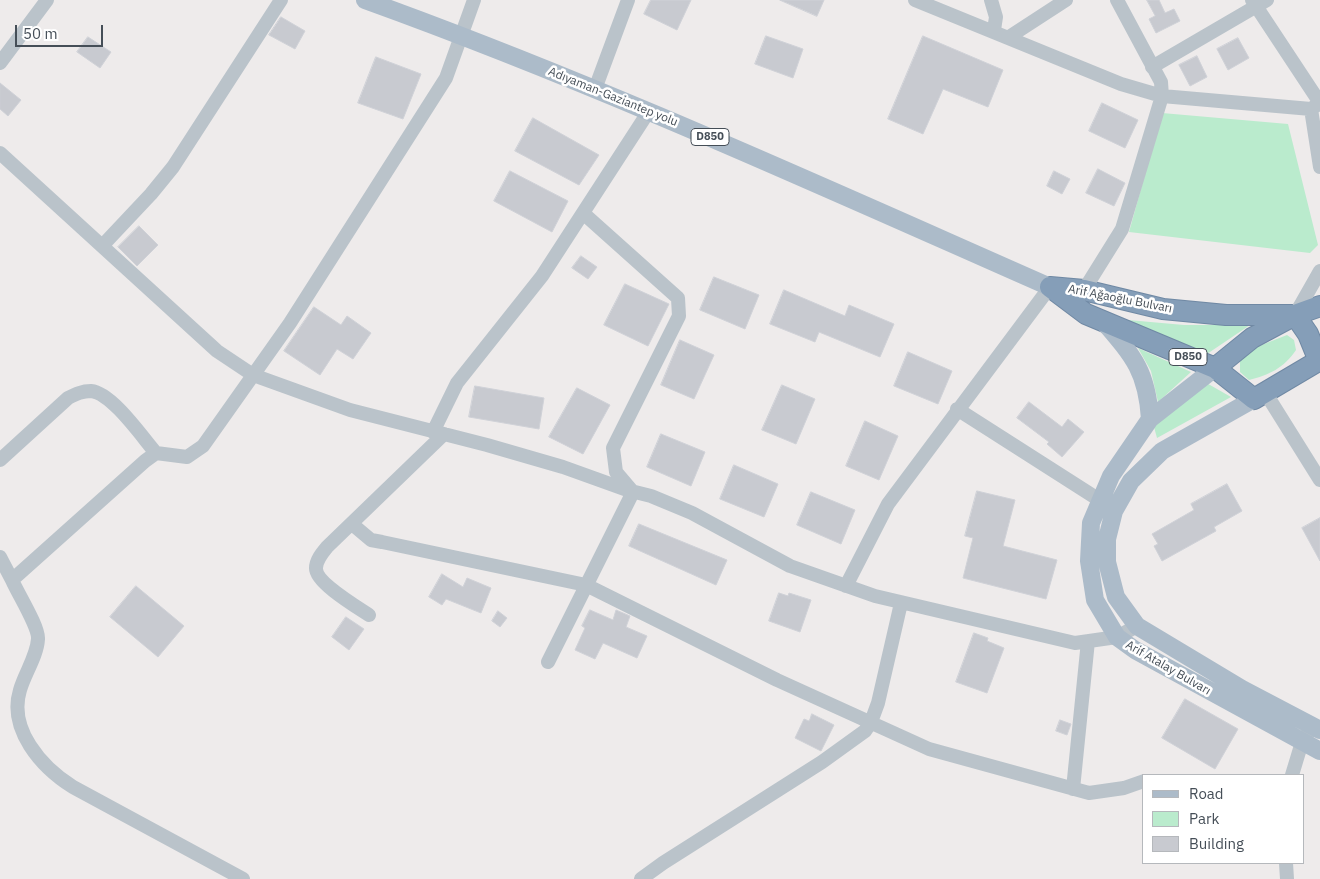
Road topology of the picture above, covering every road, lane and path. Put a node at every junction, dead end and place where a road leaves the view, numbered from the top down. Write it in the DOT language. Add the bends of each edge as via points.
graph roads {
  1 [pos="46,0"];
  2 [pos="281,0"];
  3 [pos="365,0"];
  4 [pos="474,0"];
  5 [pos="628,0"];
  6 [pos="915,0"];
  7 [pos="991,0"];
  8 [pos="1066,0"];
  9 [pos="1117,0"];
  10 [pos="1258,2"];
  11 [pos="994,30"];
  12 [pos="462,35"];
  13 [pos="1010,37"];
  14 [pos="0,63"];
  15 [pos="1152,67"];
  16 [pos="595,89"];
  17 [pos="1162,96"];
  18 [pos="1317,105"];
  19 [pos="649,111"];
  20 [pos="0,153"];
  21 [pos="1320,167"];
  22 [pos="583,213"];
  23 [pos="103,245"];
  24 [pos="1320,271"];
  25 [pos="1050,287"];
  26 [pos="1084,290"];
  27 [pos="1320,306"];
  28 [pos="1296,315"];
  29 [pos="1104,322"];
  30 [pos="1319,360"];
  31 [pos="1215,368"];
  32 [pos="253,375"];
  33 [pos="1259,395"];
  34 [pos="958,409"];
  35 [pos="1150,419"];
  36 [pos="439,433"];
  37 [pos="156,453"];
  38 [pos="0,460"];
  39 [pos="1320,480"];
  40 [pos="633,492"];
  41 [pos="1101,501"];
  42 [pos="352,524"];
  43 [pos="0,557"];
  44 [pos="12,580"];
  45 [pos="586,585"];
  46 [pos="846,586"];
  47 [pos="902,603"];
  48 [pos="369,615"];
  49 [pos="1137,626"];
  50 [pos="1117,638"];
  51 [pos="1088,641"];
  52 [pos="548,662"];
  53 [pos="871,722"];
  54 [pos="1316,728"];
  55 [pos="1302,742"];
  56 [pos="1320,752"];
  57 [pos="1292,774"];
  58 [pos="1142,782"];
  59 [pos="1073,789"];
  60 [pos="1286,864"];
  61 [pos="243,879"];
  62 [pos="641,879"];
  63 [pos="1287,879"];
  1 -- 14 [label="street"];
  2 -- 23 [label="street" via="173,168"];
  3 -- 12 [label="main road, Adıyaman-Gaziantep yolu / D850"];
  4 -- 12 [label="street"];
  5 -- 16 [label="street"];
  6 -- 11 [label="street"];
  7 -- 11 [label="street" via="996,17"];
  8 -- 13 [label="street"];
  9 -- 15 [label="street"];
  10 -- 15 [label="street"];
  10 -- 18 [label="street"];
  11 -- 13 [label="street"];
  12 -- 16 [label="main road, Adıyaman-Gaziantep yolu / D850"];
  12 -- 32 [label="street" via="446,78 290,324"];
  13 -- 17 [label="street" via="1122,84"];
  15 -- 17 [label="street" via="1161,82"];
  16 -- 19 [label="main road, Adıyaman-Gaziantep yolu / D850"];
  17 -- 18 [label="street"];
  17 -- 26 [label="street" via="1122,229"];
  18 -- 21 [label="street"];
  19 -- 22 [label="street"];
  19 -- 25 [label="main road, Adıyaman-Gaziantep yolu / D850"];
  20 -- 23 [label="street"];
  22 -- 36 [label="street" via="542,276 457,382"];
  22 -- 40 [label="street" via="678,298 678,316 614,448 616,472"];
  23 -- 32 [label="street" via="217,351"];
  24 -- 28 [label="street"];
  25 -- 26 [label="highway, Arif Ağaoğlu Bulvarı / D850"];
  25 -- 29 [label="highway, Arif Ağaoğlu Bulvarı / D850" via="1086,314"];
  25 -- 34 [label="street"];
  26 -- 28 [label="highway, Arif Ağaoğlu Bulvarı / D850" via="1163,309 1226,315"];
  27 -- 28 [label="highway, Arif Ağaoğlu Bulvarı / D850"];
  28 -- 30 [label="highway"];
  28 -- 31 [label="highway" via="1252,338"];
  29 -- 31 [label="highway, Arif Ağaoğlu Bulvarı / D850"];
  29 -- 35 [label="main road" via="1137,363 1148,394"];
  30 -- 33 [label="highway"];
  31 -- 33 [label="highway, Arif Ağaoğlu Bulvarı / D850"];
  31 -- 35 [label="main road, Arif Atalay Bulvarı"];
  32 -- 36 [label="street" via="350,410"];
  32 -- 37 [label="street" via="196,452 187,456"];
  33 -- 39 [label="street"];
  33 -- 49 [label="main road, Arif Atalay Bulvarı" via="1162,451 1131,481 1114,511 1106,538 1107,562 1116,597"];
  34 -- 41 [label="street"];
  34 -- 46 [label="street" via="888,504"];
  35 -- 41 [label="main road, Arif Atalay Bulvarı" via="1112,476"];
  36 -- 40 [label="street" via="563,467"];
  36 -- 42 [label="street"];
  37 -- 38 [label="street" via="107,397 93,391 68,398"];
  37 -- 44 [label="street"];
  40 -- 45 [label="street"];
  40 -- 46 [label="street" via="692,513 790,566"];
  41 -- 50 [label="main road, Arif Atalay Bulvarı" via="1091,523 1089,561 1095,600"];
  42 -- 45 [label="street" via="371,540"];
  42 -- 48 [label="street" via="327,547 316,569 319,579"];
  43 -- 44 [label="street"];
  44 -- 61 [label="street" via="38,633 35,653 17,700 23,732 31,747 56,777"];
  45 -- 52 [label="street"];
  45 -- 53 [label="street" via="777,680"];
  46 -- 47 [label="street"];
  47 -- 51 [label="street" via="1075,642"];
  47 -- 53 [label="street"];
  49 -- 50 [label="street"];
  49 -- 54 [label="main road, Arif Atalay Bulvarı"];
  50 -- 51 [label="street"];
  50 -- 55 [label="main road, Arif Atalay Bulvarı"];
  51 -- 59 [label="street"];
  53 -- 59 [label="street" via="929,749"];
  53 -- 62 [label="street" via="855,740"];
  54 -- 55 [label="street"];
  55 -- 56 [label="main road, Arif Atalay Bulvarı"];
  55 -- 57 [label="street"];
  58 -- 59 [label="street" via="1102,792"];
  60 -- 63 [label="street"];
}
